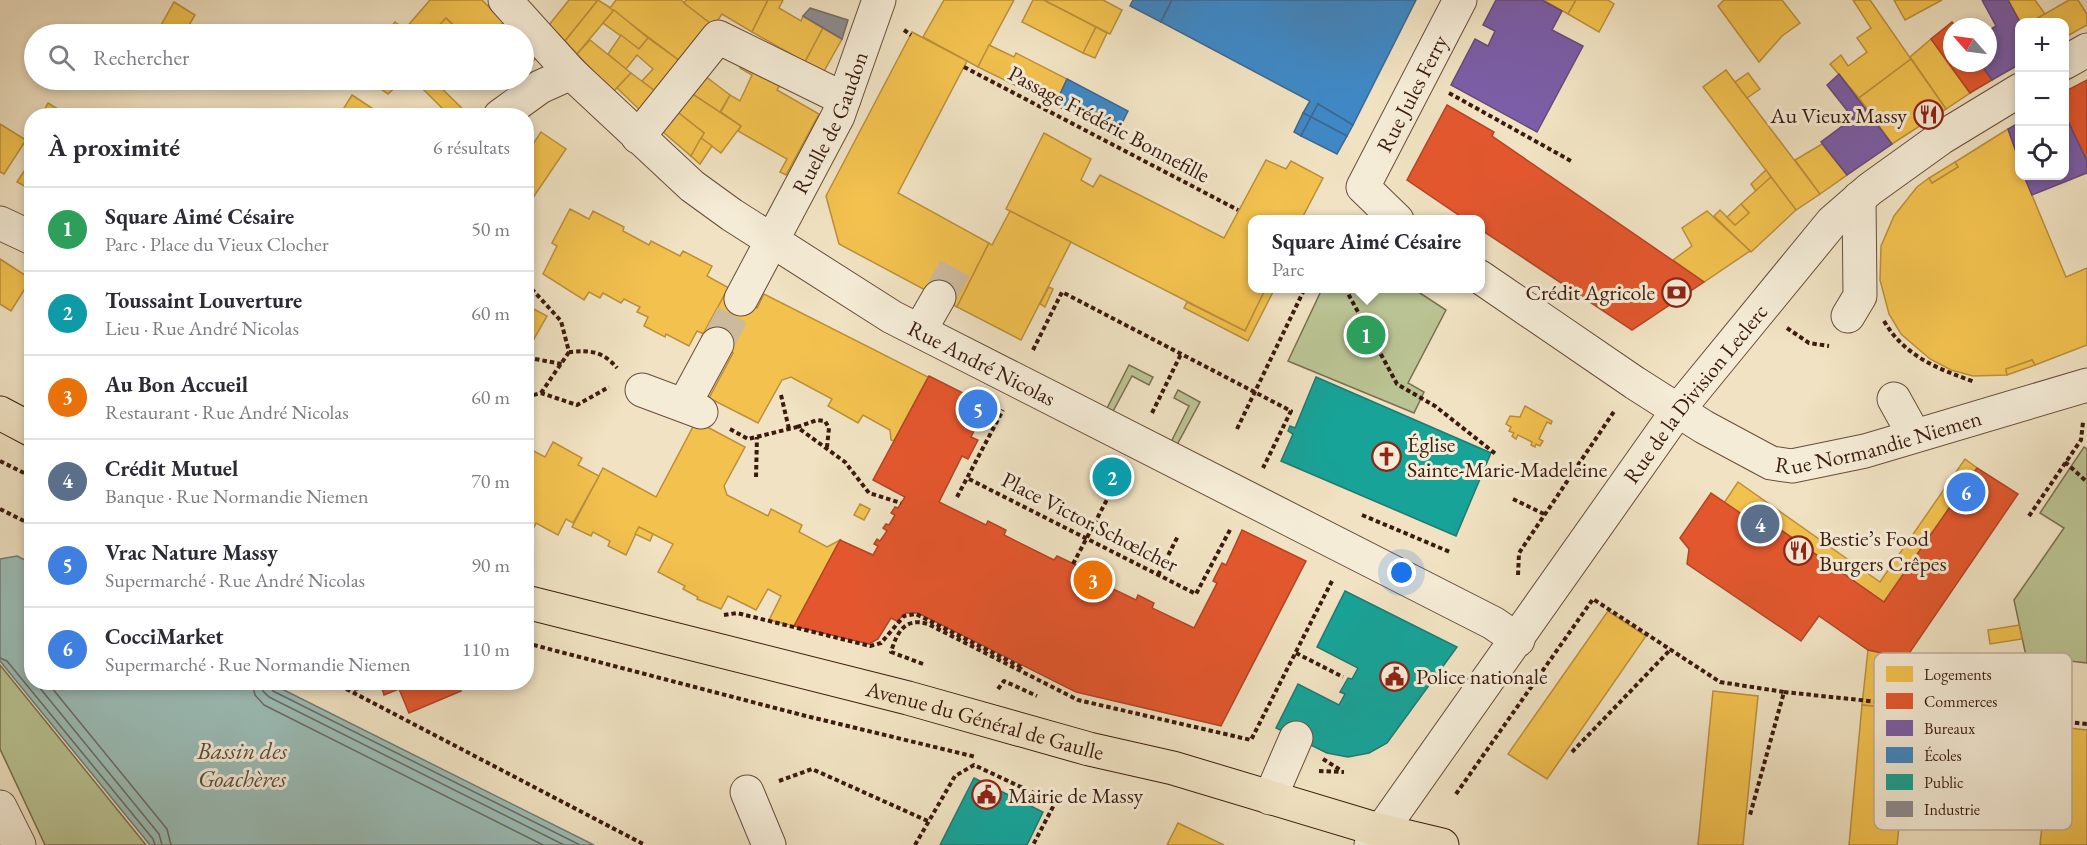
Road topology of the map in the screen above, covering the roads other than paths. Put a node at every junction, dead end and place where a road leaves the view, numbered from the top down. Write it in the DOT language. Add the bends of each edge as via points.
graph roads {
  1 [pos="505,0"];
  2 [pos="879,0"];
  3 [pos="1460,0"];
  4 [pos="527,24"];
  5 [pos="534,32"];
  6 [pos="2087,50"];
  7 [pos="2069,60"];
  8 [pos="571,73"];
  9 [pos="2015,92"];
  10 [pos="844,99"];
  11 [pos="511,108"];
  12 [pos="638,136"];
  13 [pos="1859,198"];
  14 [pos="1392,215"];
  15 [pos="0,223"];
  16 [pos="24,234"];
  17 [pos="773,241"];
  18 [pos="1485,280"];
  19 [pos="939,297"];
  20 [pos="741,299"];
  21 [pos="1848,316"];
  22 [pos="920,330"];
  23 [pos="717,344"];
  24 [pos="2087,385"];
  25 [pos="642,390"];
  26 [pos="1893,399"];
  27 [pos="1678,410"];
  28 [pos="0,413"];
  29 [pos="24,426"];
  30 [pos="1914,435"];
  31 [pos="534,604"];
  32 [pos="1518,640"];
  33 [pos="1296,738"];
  34 [pos="747,792"];
  35 [pos="1270,798"];
  36 [pos="0,807"];
  37 [pos="1375,838"];
  38 [pos="19,845"];
  39 [pos="769,845"];
  40 [pos="1442,845"];
  1 -- 4 [label="street, Rue André Nicolas"];
  2 -- 10 [label="street, Ruelle de Gaudon"];
  3 -- 14 [label="street, Rue Jules Ferry" via="1364,187"];
  5 -- 8 [label="street, Rue André Nicolas"];
  6 -- 7 [label="street"];
  8 -- 11 [label="street" via="540,87"];
  8 -- 12 [label="street, Rue André Nicolas"];
  9 -- 13 [label="street, Rue de la Division Leclerc" via="1941,138"];
  10 -- 12 [label="street" via="718,37"];
  10 -- 17 [label="street, Ruelle de Gaudon"];
  12 -- 17 [label="street, Rue André Nicolas" via="692,186"];
  13 -- 21 [label="street" via="1860,296"];
  13 -- 27 [label="street, Rue de la Division Leclerc" via="1832,222 1784,278"];
  15 -- 16 [label="street"];
  17 -- 20 [label="street, Ruelle de Gaudon"];
  17 -- 22 [label="street, Rue André Nicolas" via="892,317"];
  18 -- 27 [label="street, Rue Normandie Niemen"];
  19 -- 22 [label="street"];
  22 -- 32 [label="street, Rue André Nicolas" via="1493,623"];
  23 -- 25 [label="street" via="693,409"];
  24 -- 30 [label="street, Rue Normandie Niemen"];
  26 -- 30 [label="street"];
  27 -- 30 [label="street, Rue Normandie Niemen" via="1771,463 1792,466 1865,451"];
  27 -- 32 [label="street, Rue de la Division Leclerc"];
  28 -- 29 [label="main road"];
  31 -- 35 [label="main road, Avenue du Général de Gaulle" via="919,701 1089,749 1173,768"];
  32 -- 37 [label="street, Rue de la Division Leclerc"];
  33 -- 35 [label="street"];
  34 -- 39 [label="street"];
  35 -- 37 [label="main road, Avenue du Général de Gaulle"];
  36 -- 38 [label="street"];
  37 -- 40 [label="main road, Avenue du Général de Gaulle"];
}
